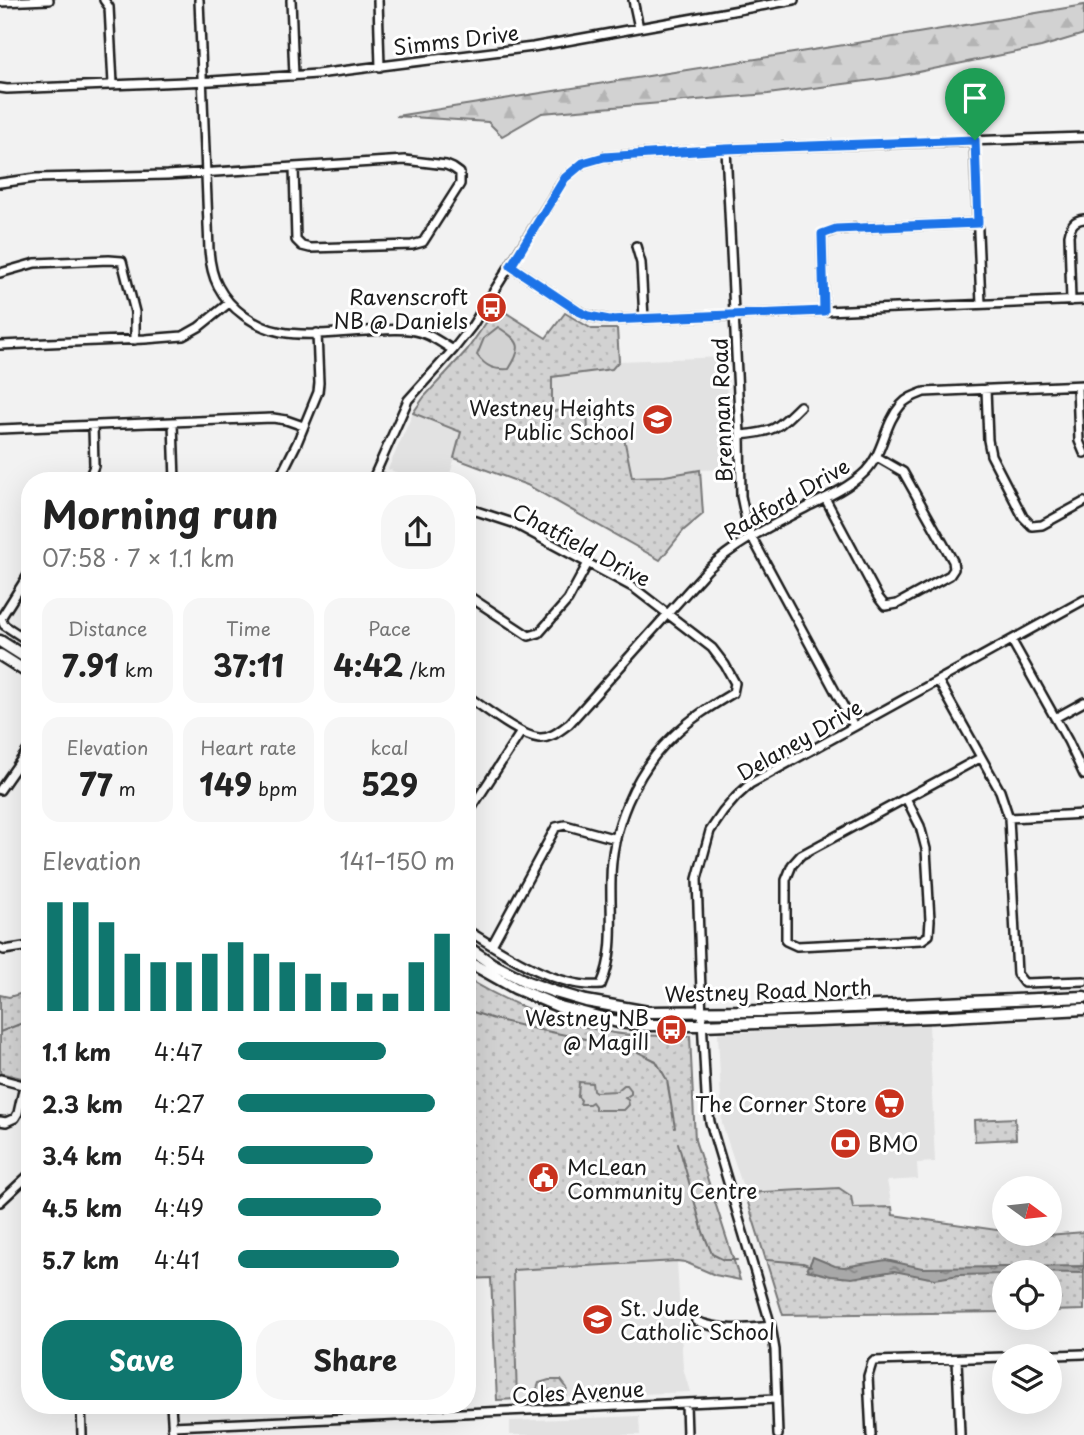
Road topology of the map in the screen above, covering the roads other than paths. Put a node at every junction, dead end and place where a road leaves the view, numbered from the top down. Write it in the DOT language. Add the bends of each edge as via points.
graph roads {
  1 [pos="50,0"];
  2 [pos="104,0"];
  3 [pos="199,0"];
  4 [pos="291,0"];
  5 [pos="378,0"];
  6 [pos="633,0"];
  7 [pos="794,0"];
  8 [pos="0,2"];
  9 [pos="639,29"];
  10 [pos="380,67"];
  11 [pos="294,76"];
  12 [pos="203,81"];
  13 [pos="113,84"];
  14 [pos="0,88"];
  15 [pos="973,113"];
  16 [pos="1084,137"];
  17 [pos="975,140"];
  18 [pos="726,149"];
  19 [pos="294,167"];
  20 [pos="206,172"];
  21 [pos="0,183"];
  22 [pos="1084,219"];
  23 [pos="978,223"];
  24 [pos="636,246"];
  25 [pos="511,266"];
  26 [pos="0,274"];
  27 [pos="1084,300"];
  28 [pos="1071,301"];
  29 [pos="229,303"];
  30 [pos="981,304"];
  31 [pos="824,311"];
  32 [pos="735,316"];
  33 [pos="644,318"];
  34 [pos="317,333"];
  35 [pos="135,340"];
  36 [pos="0,345"];
  37 [pos="453,351"];
  38 [pos="1081,385"];
  39 [pos="986,390"];
  40 [pos="800,406"];
  41 [pos="173,423"];
  42 [pos="93,426"];
  43 [pos="303,426"];
  44 [pos="0,429"];
  45 [pos="740,435"];
  46 [pos="1084,453"];
  47 [pos="877,457"];
  48 [pos="92,472"];
  49 [pos="175,472"];
  50 [pos="282,472"];
  51 [pos="377,472"];
  52 [pos="825,498"];
  53 [pos="1084,502"];
  54 [pos="476,511"];
  55 [pos="752,538"];
  56 [pos="588,563"];
  57 [pos="21,586"];
  58 [pos="1084,600"];
  59 [pos="476,601"];
  60 [pos="668,615"];
  61 [pos="21,636"];
  62 [pos="0,641"];
  63 [pos="1012,641"];
  64 [pos="18,652"];
  65 [pos="21,654"];
  66 [pos="0,655"];
  67 [pos="12,662"];
  68 [pos="21,668"];
  69 [pos="939,682"];
  70 [pos="476,702"];
  71 [pos="1084,702"];
  72 [pos="1055,718"];
  73 [pos="854,726"];
  74 [pos="521,732"];
  75 [pos="980,758"];
  76 [pos="21,760"];
  77 [pos="1084,775"];
  78 [pos="0,790"];
  79 [pos="906,798"];
  80 [pos="476,801"];
  81 [pos="1084,814"];
  82 [pos="1009,818"];
  83 [pos="616,839"];
  84 [pos="476,936"];
  85 [pos="492,946"];
  86 [pos="21,947"];
  87 [pos="0,948"];
  88 [pos="476,953"];
  89 [pos="476,966"];
  90 [pos="1084,981"];
  91 [pos="1084,997"];
  92 [pos="1084,1009"];
  93 [pos="702,1019"];
  94 [pos="0,1079"];
  95 [pos="21,1084"];
  96 [pos="21,1104"];
  97 [pos="0,1121"];
  98 [pos="21,1182"];
  99 [pos="0,1202"];
  100 [pos="696,1321"];
  101 [pos="771,1326"];
  102 [pos="1084,1354"];
  103 [pos="1062,1355"];
  104 [pos="992,1358"];
  105 [pos="957,1360"];
  106 [pos="776,1399"];
  107 [pos="686,1404"];
  108 [pos="476,1410"];
  109 [pos="81,1414"];
  110 [pos="171,1414"];
  111 [pos="370,1414"];
  112 [pos="172,1426"];
  113 [pos="82,1435"];
  114 [pos="173,1435"];
  115 [pos="687,1435"];
  116 [pos="778,1435"];
  117 [pos="871,1435"];
  118 [pos="960,1435"];
  1 -- 8 [label="street"];
  2 -- 13 [label="street" via="109,7"];
  3 -- 12 [label="street"];
  4 -- 11 [label="street"];
  5 -- 10 [label="street"];
  6 -- 9 [label="street"];
  7 -- 9 [label="street, Simms Drive"];
  9 -- 10 [label="street, Simms Drive"];
  10 -- 11 [label="street, Simms Drive"];
  11 -- 12 [label="street, Simms Drive"];
  12 -- 13 [label="street, Simms Drive"];
  12 -- 20 [label="street"];
  13 -- 14 [label="street, Simms Drive"];
  15 -- 17 [label="street"];
  16 -- 17 [label="street"];
  17 -- 18 [label="street"];
  17 -- 23 [label="street"];
  18 -- 25 [label="street" via="604,157 583,163 565,178"];
  18 -- 32 [label="street, Brennan Road"];
  19 -- 19 [label="street" via="296,240 310,248 422,242 460,184 460,173 453,168 405,160"];
  19 -- 20 [label="street"];
  20 -- 21 [label="street"];
  20 -- 29 [label="street" via="211,269"];
  22 -- 28 [label="street" via="1071,225 1069,235"];
  23 -- 30 [label="street"];
  23 -- 31 [label="street" via="836,229 822,234"];
  24 -- 33 [label="street"];
  25 -- 33 [label="street" via="589,316"];
  25 -- 37 [label="street"];
  26 -- 35 [label="street" via="35,264 122,261 135,312"];
  27 -- 28 [label="street"];
  28 -- 30 [label="street"];
  29 -- 34 [label="street" via="264,327"];
  29 -- 35 [label="street" via="183,336"];
  30 -- 31 [label="street"];
  31 -- 32 [label="street"];
  32 -- 33 [label="street"];
  32 -- 45 [label="street, Brennan Road"];
  34 -- 37 [label="street" via="402,329 426,334"];
  34 -- 43 [label="street" via="318,392"];
  35 -- 36 [label="street"];
  37 -- 51 [label="street" via="408,400"];
  38 -- 39 [label="street, Radford Drive"];
  38 -- 46 [label="street" via="1079,441"];
  39 -- 47 [label="street, Radford Drive" via="924,391 911,397 901,405"];
  39 -- 53 [label="street" via="990,455 1023,517 1031,526 1042,525"];
  40 -- 45 [label="street" via="776,428"];
  41 -- 42 [label="street"];
  41 -- 43 [label="street" via="273,418"];
  41 -- 49 [label="street"];
  42 -- 44 [label="street"];
  42 -- 48 [label="street"];
  43 -- 50 [label="street"];
  45 -- 55 [label="street, Brennan Road" via="741,496"];
  47 -- 52 [label="street, Radford Drive" via="849,485"];
  47 -- 52 [label="street" via="903,472 953,561 950,575 885,606"];
  52 -- 55 [label="street, Radford Drive"];
  54 -- 56 [label="street, Chatfield Drive" via="513,523"];
  55 -- 60 [label="street, Radford Drive" via="721,557"];
  55 -- 73 [label="street, Brennan Road"];
  56 -- 59 [label="street" via="568,600 539,633 529,636"];
  56 -- 60 [label="street, Chatfield Drive" via="634,588"];
  57 -- 61 [label="street" via="1,618"];
  58 -- 63 [label="street, Delaney Drive"];
  60 -- 74 [label="street, Radford Drive" via="569,724 540,738"];
  60 -- 83 [label="street, Chatfield Drive" via="712,648 735,682 733,693 699,714 659,752 631,797"];
  62 -- 64 [label="main road"];
  63 -- 69 [label="street, Delaney Drive"];
  63 -- 72 [label="street"];
  64 -- 65 [label="main road"];
  64 -- 67 [label="main road"];
  66 -- 67 [label="main road"];
  67 -- 68 [label="main road"];
  69 -- 73 [label="street, Delaney Drive"];
  69 -- 75 [label="street"];
  70 -- 74 [label="street"];
  71 -- 72 [label="street"];
  72 -- 77 [label="street"];
  73 -- 93 [label="street, Delaney Drive" via="750,784 710,831 697,879"];
  74 -- 80 [label="street"];
  75 -- 79 [label="street"];
  75 -- 82 [label="street" via="1000,791"];
  76 -- 78 [label="street"];
  79 -- 79 [label="street" via="801,855 792,865 786,880 786,941 797,946 922,940 929,935 926,849"];
  81 -- 82 [label="street"];
  82 -- 90 [label="street" via="1017,974 1024,983"];
  83 -- 85 [label="street" via="565,825 556,827"];
  83 -- 85 [label="street, Chatfield Drive" via="611,877 612,942 601,985 544,974"];
  84 -- 85 [label="street, Chatfield Drive"];
  86 -- 87 [label="street"];
  88 -- 93 [label="main road, Westney Road North" via="555,992"];
  89 -- 93 [label="main road, Westney Road North" via="560,1007 618,1022 646,1025"];
  91 -- 93 [label="main road, Westney Road North" via="761,1011"];
  92 -- 93 [label="main road, Westney Road North" via="933,1017"];
  93 -- 101 [label="street, Delaney Drive" via="712,1132"];
  94 -- 95 [label="street"];
  96 -- 97 [label="street" via="15,1118"];
  98 -- 99 [label="street"];
  100 -- 101 [label="street" via="722,1329"];
  101 -- 106 [label="street, Delaney Drive"];
  102 -- 103 [label="street"];
  104 -- 105 [label="street"];
  105 -- 117 [label="street" via="874,1361 868,1376"];
  105 -- 118 [label="street"];
  106 -- 107 [label="street, Coles Avenue"];
  106 -- 116 [label="street, Delaney Drive"];
  107 -- 108 [label="street, Coles Avenue"];
  107 -- 115 [label="street"];
  109 -- 113 [label="street"];
  110 -- 112 [label="street"];
  111 -- 112 [label="street, Coles Avenue"];
  112 -- 114 [label="street"];
}
